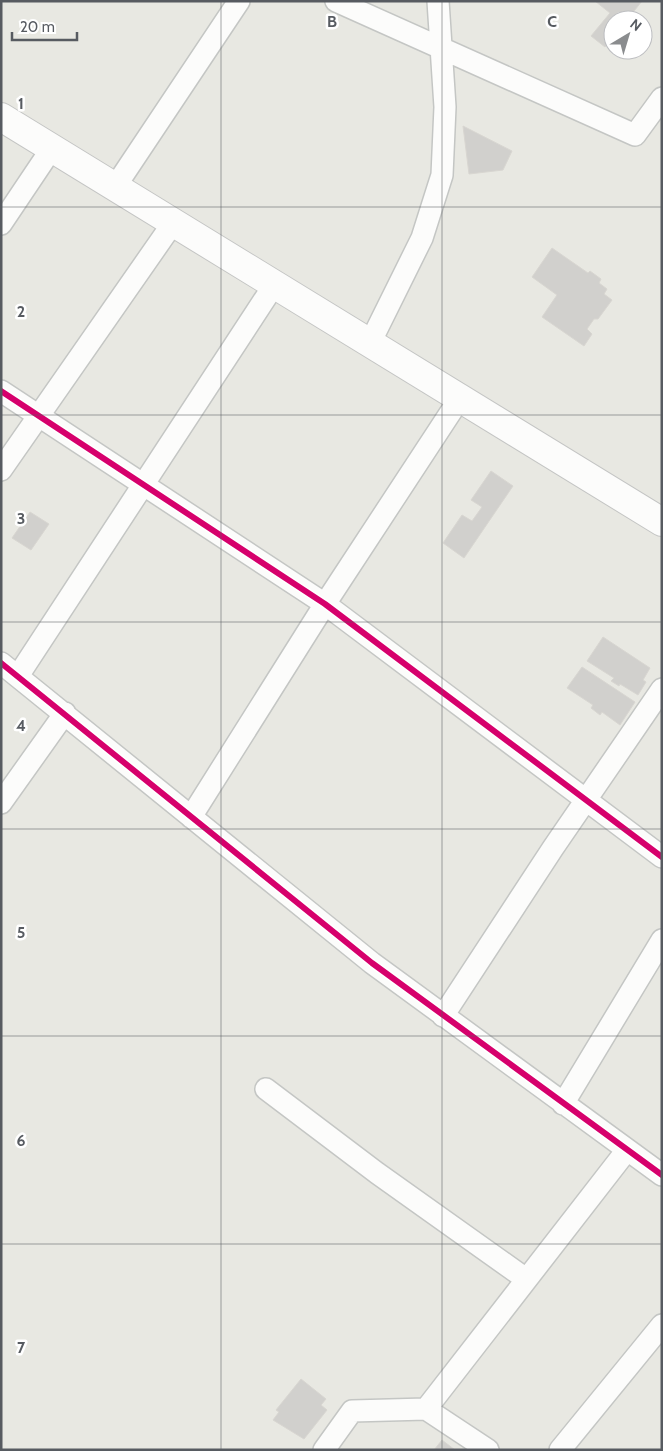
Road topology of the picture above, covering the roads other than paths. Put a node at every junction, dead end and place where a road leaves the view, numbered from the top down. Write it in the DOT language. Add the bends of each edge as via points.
graph roads {
  1 [pos="239,1"];
  2 [pos="336,1"];
  3 [pos="438,1"];
  4 [pos="441,48"];
  5 [pos="662,98"];
  6 [pos="1,117"];
  7 [pos="52,148"];
  8 [pos="115,187"];
  9 [pos="174,223"];
  10 [pos="1,224"];
  11 [pos="274,285"];
  12 [pos="370,343"];
  13 [pos="1,391"];
  14 [pos="460,398"];
  15 [pos="39,416"];
  16 [pos="1,470"];
  17 [pos="144,485"];
  18 [pos="660,518"];
  19 [pos="325,604"];
  20 [pos="1,663"];
  21 [pos="18,676"];
  22 [pos="662,688"];
  23 [pos="65,713"];
  24 [pos="587,800"];
  25 [pos="1,804"];
  26 [pos="190,818"];
  27 [pos="662,857"];
  28 [pos="662,940"];
  29 [pos="444,1016"];
  30 [pos="266,1090"];
  31 [pos="563,1104"];
  32 [pos="627,1150"];
  33 [pos="662,1175"];
  34 [pos="526,1280"];
  35 [pos="662,1325"];
  36 [pos="426,1409"];
  37 [pos="324,1450"];
  38 [pos="488,1450"];
  39 [pos="560,1450"];
  1 -- 8 [label="street"];
  2 -- 4 [label="street"];
  3 -- 4 [label="street"];
  4 -- 5 [label="street" via="635,135"];
  4 -- 12 [label="street" via="445,107 442,175 422,238"];
  6 -- 7 [label="street"];
  7 -- 8 [label="street"];
  7 -- 10 [label="street"];
  8 -- 9 [label="street"];
  9 -- 11 [label="street"];
  9 -- 15 [label="street"];
  11 -- 12 [label="street"];
  11 -- 17 [label="street"];
  12 -- 14 [label="street"];
  13 -- 15 [label="street"];
  14 -- 18 [label="street"];
  14 -- 19 [label="street"];
  15 -- 16 [label="street"];
  15 -- 17 [label="street"];
  17 -- 19 [label="street"];
  17 -- 21 [label="street"];
  19 -- 24 [label="street"];
  19 -- 26 [label="street"];
  20 -- 21 [label="street"];
  21 -- 23 [label="street"];
  22 -- 24 [label="street"];
  23 -- 25 [label="street"];
  23 -- 26 [label="street"];
  24 -- 27 [label="street"];
  24 -- 29 [label="street"];
  26 -- 29 [label="street"];
  28 -- 31 [label="street"];
  29 -- 31 [label="street"];
  30 -- 34 [label="street"];
  31 -- 32 [label="street"];
  32 -- 33 [label="street"];
  32 -- 34 [label="street"];
  34 -- 36 [label="street"];
  35 -- 39 [label="street"];
  36 -- 37 [label="street" via="352,1411"];
  36 -- 38 [label="street"];
}
